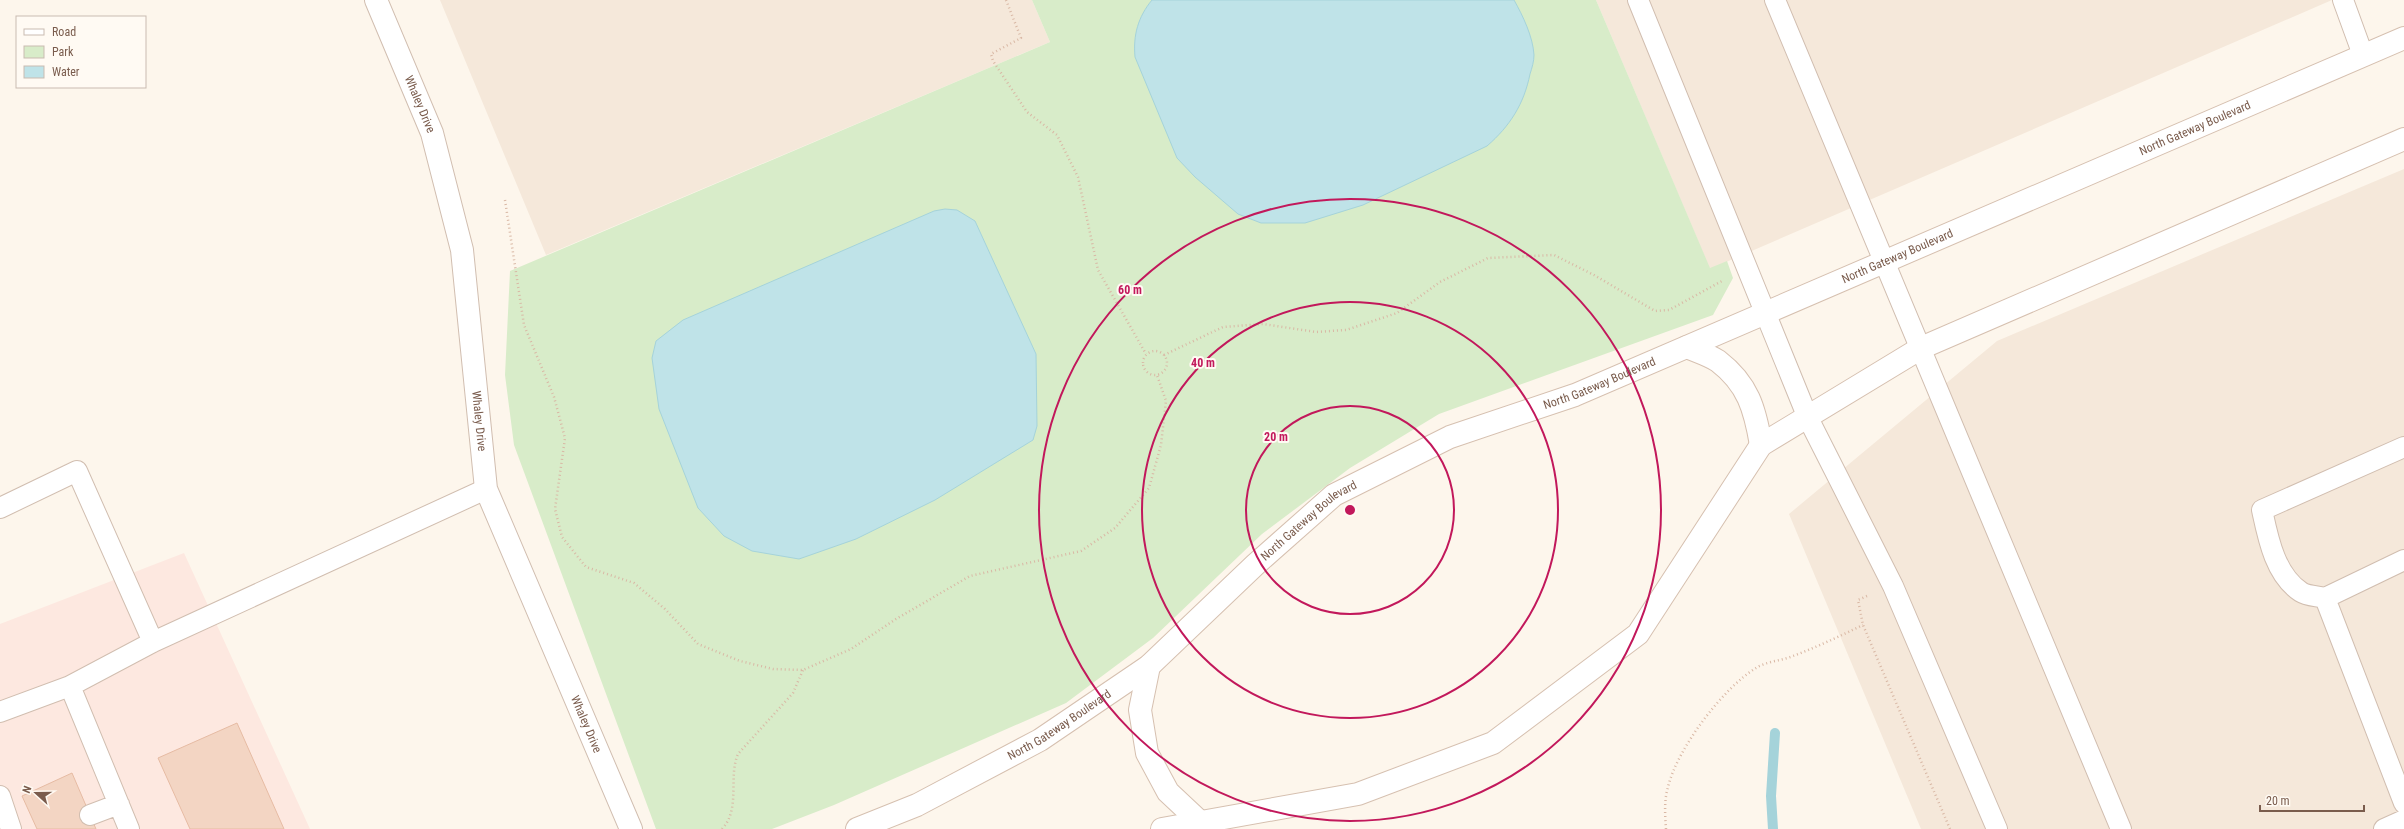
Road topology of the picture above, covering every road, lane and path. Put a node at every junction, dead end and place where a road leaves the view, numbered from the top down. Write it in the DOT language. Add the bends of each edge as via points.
graph roads {
  1 [pos="376,0"];
  2 [pos="1006,0"];
  3 [pos="1638,0"];
  4 [pos="1775,0"];
  5 [pos="2343,0"];
  6 [pos="2404,38"];
  7 [pos="2363,55"];
  8 [pos="2404,139"];
  9 [pos="505,200"];
  10 [pos="1884,261"];
  11 [pos="1752,282"];
  12 [pos="1765,313"];
  13 [pos="1687,347"];
  14 [pos="1921,348"];
  15 [pos="1146,354"];
  16 [pos="1164,355"];
  17 [pos="1157,375"];
  18 [pos="1808,418"];
  19 [pos="1761,446"];
  20 [pos="2404,447"];
  21 [pos="486,489"];
  22 [pos="0,508"];
  23 [pos="2404,560"];
  24 [pos="1893,586"];
  25 [pos="2325,598"];
  26 [pos="1863,625"];
  27 [pos="153,642"];
  28 [pos="1149,666"];
  29 [pos="803,670"];
  30 [pos="70,686"];
  31 [pos="0,712"];
  32 [pos="0,796"];
  33 [pos="2404,803"];
  34 [pos="119,804"];
  35 [pos="90,815"];
  36 [pos="2404,820"];
  37 [pos="1200,822"];
  38 [pos="11,829"];
  39 [pos="129,829"];
  40 [pos="631,829"];
  41 [pos="722,829"];
  42 [pos="857,829"];
  43 [pos="1162,829"];
  44 [pos="1666,829"];
  45 [pos="1950,829"];
  46 [pos="1997,829"];
  47 [pos="2121,829"];
  48 [pos="2384,829"];
  1 -- 21 [label="main road, Whaley Drive" via="432,133 462,250"];
  2 -- 15 [label="path" via="1021,38 991,54 993,61 1027,112 1057,135 1078,177 1098,270"];
  3 -- 11 [label="lane"];
  4 -- 10 [label="lane"];
  5 -- 7 [label="lane"];
  6 -- 7 [label="main road, North Gateway Boulevard"];
  7 -- 10 [label="main road, North Gateway Boulevard"];
  8 -- 14 [label="main road"];
  9 -- 29 [label="path" via="524,325 554,397 566,438 555,509 562,537 586,566 634,583 665,609 698,644 740,661 773,669"];
  10 -- 12 [label="main road, North Gateway Boulevard"];
  10 -- 14 [label="lane"];
  11 -- 12 [label="lane"];
  11 -- 16 [label="path" via="1738,285 1722,280 1669,310 1655,311 1554,255 1488,258 1440,282 1397,313 1346,330 1316,332 1264,324 1223,327"];
  12 -- 13 [label="main road, North Gateway Boulevard"];
  12 -- 18 [label="lane"];
  13 -- 19 [label="main road" via="1717,360 1741,383 1756,413"];
  13 -- 28 [label="main road, North Gateway Boulevard" via="1575,395 1450,437 1334,495 1256,564"];
  14 -- 18 [label="main road"];
  14 -- 47 [label="lane"];
  15 -- 16 [label="path" via="1159,351"];
  15 -- 17 [label="path" via="1143,359 1146,372"];
  16 -- 17 [label="path" via="1167,367 1164,372"];
  17 -- 29 [label="path" via="1166,401 1159,452 1149,488 1115,528 1081,551 970,576 896,619 851,649"];
  18 -- 19 [label="main road"];
  18 -- 24 [label="lane"];
  19 -- 37 [label="main road" via="1638,634 1493,743 1358,794"];
  20 -- 25 [label="lane" via="2262,510 2269,542 2284,575 2301,592"];
  21 -- 27 [label="lane"];
  21 -- 40 [label="main road, Whaley Drive"];
  22 -- 27 [label="lane" via="77,471"];
  23 -- 25 [label="lane"];
  24 -- 26 [label="path" via="1858,600"];
  24 -- 46 [label="lane"];
  25 -- 33 [label="lane"];
  26 -- 44 [label="path" via="1813,648 1756,668 1737,683 1712,710 1682,754 1668,787"];
  26 -- 45 [label="path"];
  27 -- 30 [label="lane"];
  28 -- 37 [label="main road" via="1140,710 1147,753 1168,792"];
  28 -- 42 [label="main road, North Gateway Boulevard" via="1040,740 916,805"];
  29 -- 41 [label="path" via="792,693 738,754 734,763 730,818"];
  30 -- 31 [label="lane"];
  30 -- 34 [label="lane"];
  32 -- 38 [label="lane"];
  34 -- 35 [label="lane"];
  34 -- 39 [label="lane"];
  36 -- 48 [label="lane"];
  37 -- 43 [label="main road"];
}
